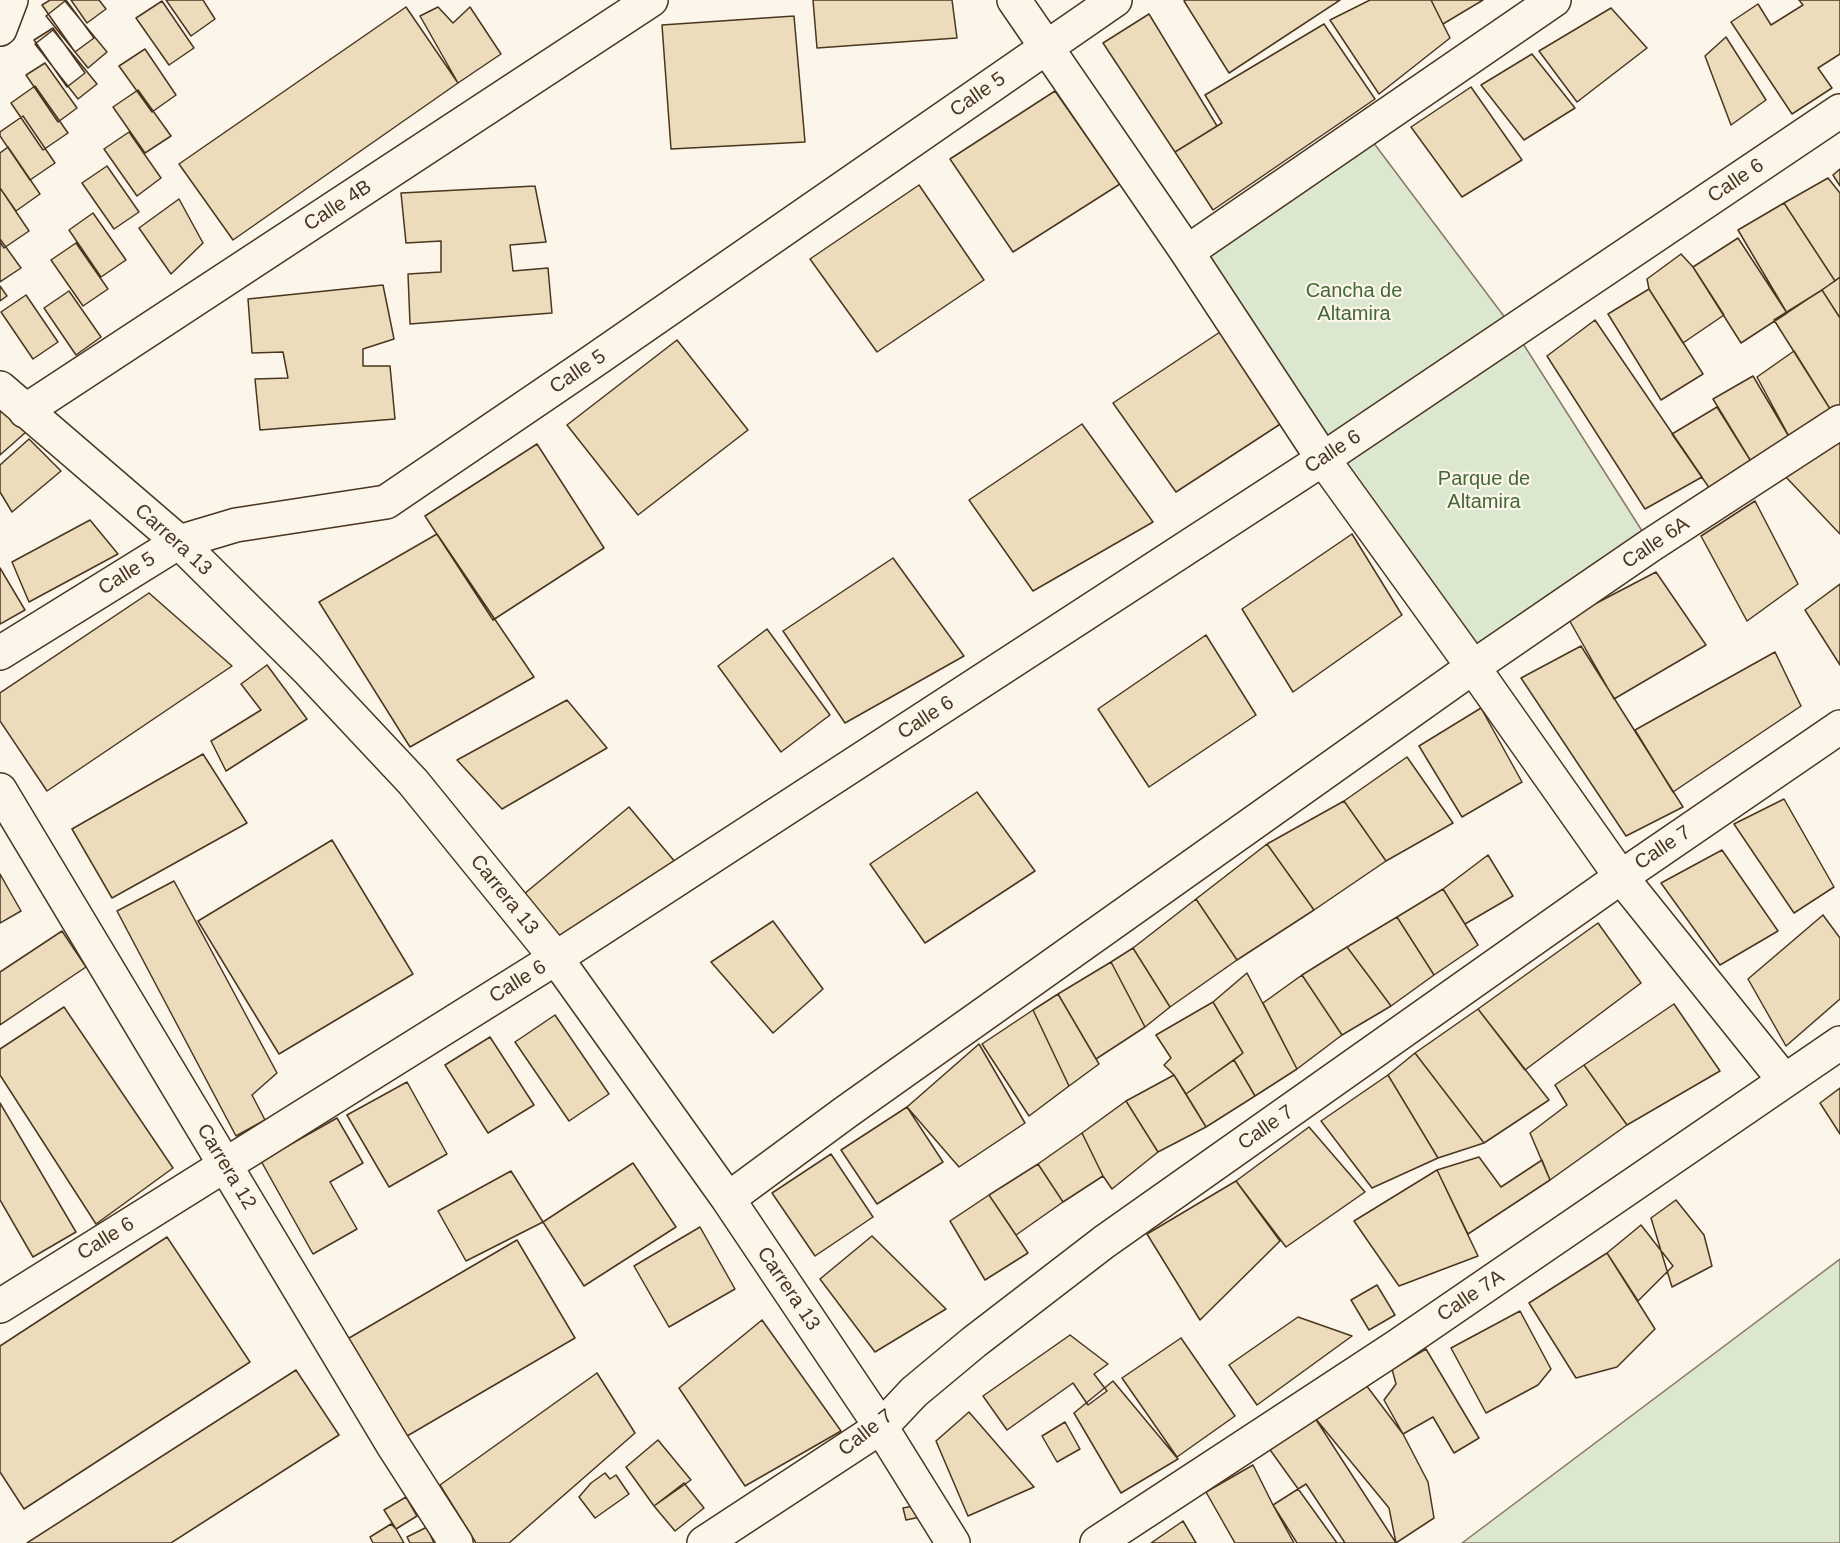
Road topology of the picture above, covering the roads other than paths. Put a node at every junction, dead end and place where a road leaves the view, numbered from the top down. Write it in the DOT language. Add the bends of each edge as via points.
graph roads {
  1 [pos="11,0"];
  2 [pos="651,0"];
  3 [pos="1014,0"];
  4 [pos="1115,0"];
  5 [pos="1554,0"];
  6 [pos="0,29"];
  7 [pos="1047,47"];
  8 [pos="1840,111"];
  9 [pos="1187,252"];
  10 [pos="0,388"];
  11 [pos="26,411"];
  12 [pos="1840,422"];
  13 [pos="1323,459"];
  14 [pos="179,542"];
  15 [pos="0,653"];
  16 [pos="1473,667"];
  17 [pos="1840,727"];
  18 [pos="0,790"];
  19 [pos="1621,877"];
  20 [pos="556,958"];
  21 [pos="1840,1043"];
  22 [pos="1784,1080"];
  23 [pos="224,1164"];
  24 [pos="728,1199"];
  25 [pos="0,1306"];
  26 [pos="881,1427"];
  27 [pos="456,1543"];
  28 [pos="704,1543"];
  29 [pos="953,1543"];
  30 [pos="1097,1543"];
  1 -- 6 [label="street"];
  2 -- 11 [label="street, Calle 4B"];
  3 -- 7 [label="street"];
  4 -- 7 [label="street, Calle 5"];
  5 -- 9 [label="street"];
  7 -- 9 [label="street"];
  7 -- 14 [label="street, Calle 5" via="386,502 236,525"];
  8 -- 13 [label="street, Calle 6"];
  9 -- 13 [label="street"];
  10 -- 11 [label="street, Carrera 13"];
  11 -- 14 [label="street, Carrera 13"];
  12 -- 16 [label="street, Calle 6A"];
  13 -- 16 [label="street"];
  13 -- 20 [label="street, Calle 6"];
  14 -- 15 [label="street, Calle 5"];
  14 -- 20 [label="street, Carrera 13" via="413,782"];
  16 -- 19 [label="street"];
  16 -- 24 [label="street"];
  17 -- 19 [label="street, Calle 7"];
  18 -- 23 [label="street, Carrera 12"];
  19 -- 22 [label="street"];
  19 -- 26 [label="street, Calle 7" via="1104,1242 974,1342 914,1392"];
  20 -- 23 [label="street, Calle 6"];
  20 -- 24 [label="street, Carrera 13"];
  21 -- 22 [label="street, Calle 7A"];
  22 -- 30 [label="street, Calle 7A" via="1396,1347"];
  23 -- 25 [label="street, Calle 6"];
  23 -- 27 [label="street, Carrera 12"];
  24 -- 26 [label="street, Carrera 13"];
  26 -- 28 [label="street, Calle 7"];
  26 -- 29 [label="street, Carrera 13"];
}
